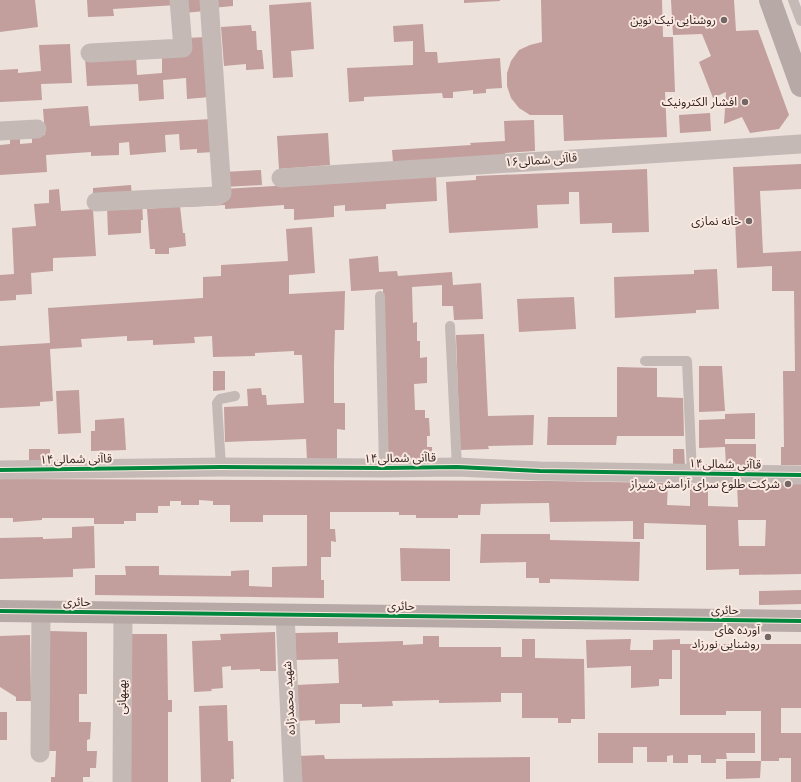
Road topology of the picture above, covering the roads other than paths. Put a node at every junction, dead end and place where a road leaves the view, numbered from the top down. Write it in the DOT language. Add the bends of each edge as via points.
graph roads {
  1 [pos="179,0"];
  2 [pos="208,0"];
  3 [pos="770,0"];
  4 [pos="793,0"];
  5 [pos="801,21"];
  6 [pos="90,53"];
  7 [pos="801,86"];
  8 [pos="37,129"];
  9 [pos="0,131"];
  10 [pos="801,144"];
  11 [pos="281,178"];
  12 [pos="96,202"];
  13 [pos="380,296"];
  14 [pos="450,326"];
  15 [pos="645,361"];
  16 [pos="235,396"];
  17 [pos="221,467"];
  18 [pos="457,467"];
  19 [pos="384,468"];
  20 [pos="0,470"];
  21 [pos="692,474"];
  22 [pos="801,474"];
  23 [pos="0,611"];
  24 [pos="41,611"];
  25 [pos="123,612"];
  26 [pos="285,614"];
  27 [pos="801,621"];
  28 [pos="40,753"];
  29 [pos="122,782"];
  30 [pos="293,782"];
  1 -- 6 [label="street" via="183,48"];
  2 -- 12 [label="street" via="222,193 217,196"];
  3 -- 7 [label="street"];
  4 -- 5 [label="lane"];
  8 -- 9 [label="street"];
  10 -- 11 [label="street, قاآنی شمالی۱۶"];
  13 -- 19 [label="lane"];
  14 -- 18 [label="lane"];
  15 -- 21 [label="lane" via="687,361"];
  16 -- 17 [label="lane" via="220,399 217,403"];
  17 -- 19 [label="street, قاآنی شمالی۱۴"];
  17 -- 20 [label="street, قاآنی شمالی۱۴"];
  18 -- 19 [label="street, قاآنی شمالی۱۴"];
  18 -- 21 [label="street, قاآنی شمالی۱۴"];
  21 -- 22 [label="street, قاآنی شمالی۱۴"];
  23 -- 24 [label="street, حائری"];
  24 -- 25 [label="street, حائری"];
  24 -- 28 [label="street"];
  25 -- 26 [label="street, حائری"];
  25 -- 29 [label="street, بهبهانی"];
  26 -- 27 [label="street, حائری"];
  26 -- 30 [label="street, شهید محمدزاده"];
}
